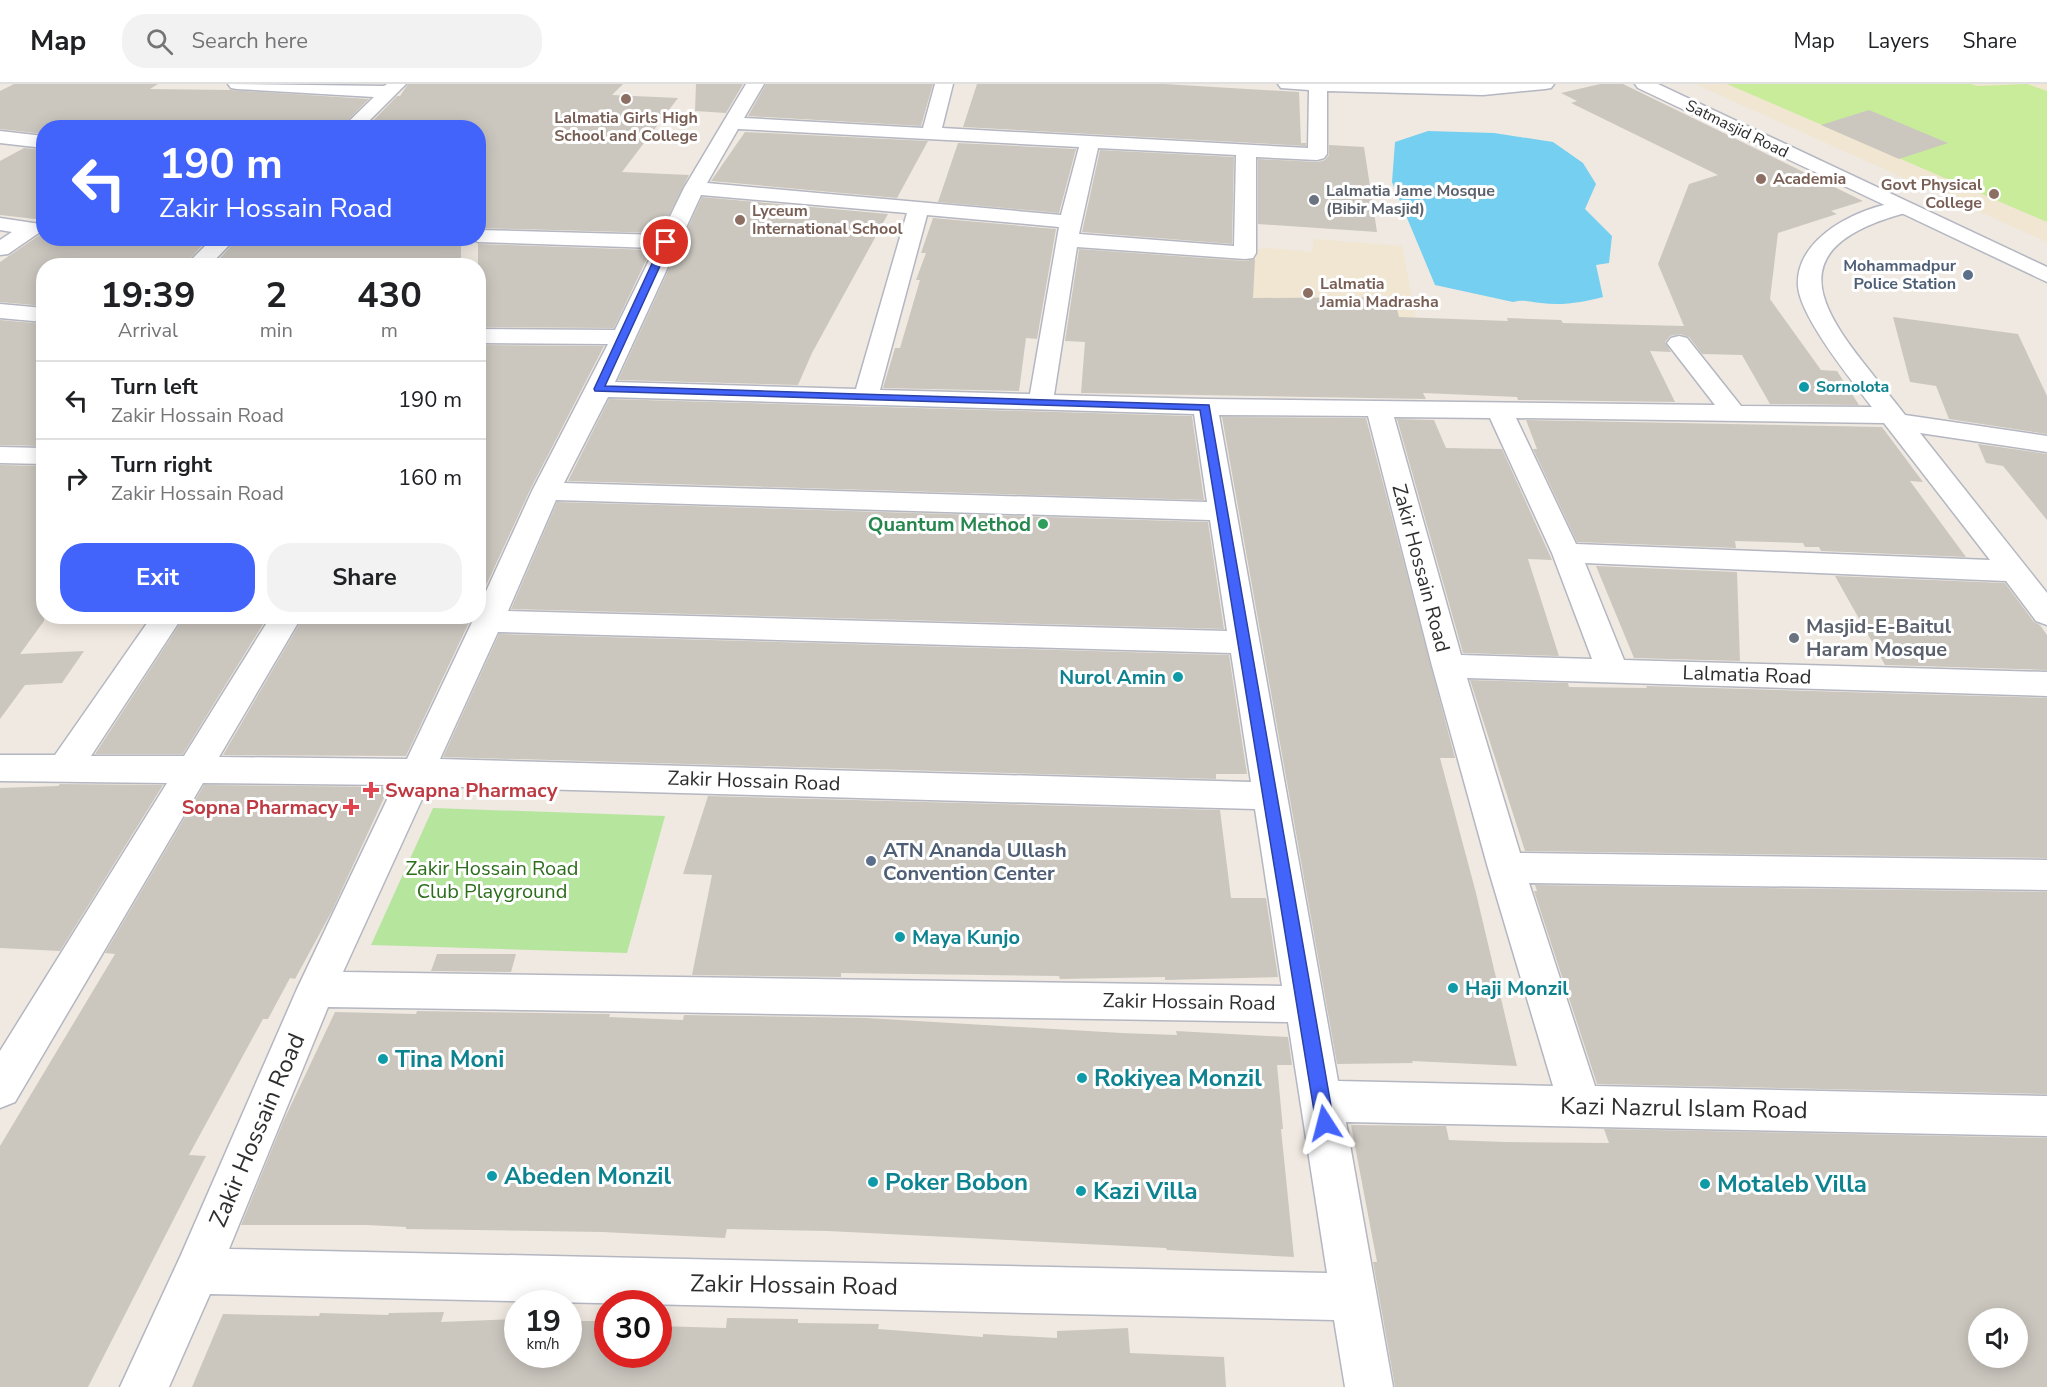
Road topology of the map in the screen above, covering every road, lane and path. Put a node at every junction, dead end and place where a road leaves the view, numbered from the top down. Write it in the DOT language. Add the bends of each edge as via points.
graph roads {
  1 [pos="237,84"];
  2 [pos="756,84"];
  3 [pos="944,84"];
  4 [pos="1287,84"];
  5 [pos="1545,84"];
  6 [pos="1644,84"];
  7 [pos="1667,84"];
  8 [pos="1318,85"];
  9 [pos="393,88"];
  10 [pos="359,120"];
  11 [pos="732,123"];
  12 [pos="931,134"];
  13 [pos="0,137"];
  14 [pos="36,141"];
  15 [pos="1090,143"];
  16 [pos="1246,150"];
  17 [pos="694,188"];
  18 [pos="1912,205"];
  19 [pos="918,210"];
  20 [pos="0,224"];
  21 [pos="36,225"];
  22 [pos="36,226"];
  23 [pos="1069,231"];
  24 [pos="486,236"];
  25 [pos="666,242"];
  26 [pos="217,246"];
  27 [pos="0,249"];
  28 [pos="2047,255"];
  29 [pos="205,258"];
  30 [pos="2047,275"];
  31 [pos="0,311"];
  32 [pos="36,314"];
  33 [pos="486,336"];
  34 [pos="624,337"];
  35 [pos="1679,343"];
  36 [pos="599,389"];
  37 [pos="866,396"];
  38 [pos="1041,401"];
  39 [pos="1205,407"];
  40 [pos="1379,409"];
  41 [pos="1499,410"];
  42 [pos="1734,413"];
  43 [pos="1895,419"];
  44 [pos="2047,444"];
  45 [pos="0,455"];
  46 [pos="36,456"];
  47 [pos="546,491"];
  48 [pos="1222,511"];
  49 [pos="1566,553"];
  50 [pos="2014,571"];
  51 [pos="2047,614"];
  52 [pos="489,621"];
  53 [pos="163,624"];
  54 [pos="282,624"];
  55 [pos="1244,642"];
  56 [pos="1448,666"];
  57 [pos="1612,670"];
  58 [pos="2047,684"];
  59 [pos="0,768"];
  60 [pos="64,770"];
  61 [pos="193,771"];
  62 [pos="417,772"];
  63 [pos="1270,796"];
  64 [pos="1506,868"];
  65 [pos="2047,875"];
  66 [pos="316,989"];
  67 [pos="1305,1004"];
  68 [pos="0,1088"];
  69 [pos="1321,1101"];
  70 [pos="1580,1106"];
  71 [pos="2047,1116"];
  72 [pos="197,1271"];
  73 [pos="1354,1298"];
  74 [pos="144,1387"];
  75 [pos="1369,1387"];
  1 -- 9 [label="street"];
  2 -- 11 [label="street, Zakir Hossain Road"];
  3 -- 12 [label="street"];
  4 -- 8 [label="street"];
  5 -- 8 [label="street" via="1483,90"];
  6 -- 18 [label="street, Satmasjid Road"];
  7 -- 18 [label="street, Satmasjid Road"];
  8 -- 16 [label="street" via="1317,154"];
  9 -- 10 [label="street"];
  11 -- 12 [label="street"];
  11 -- 17 [label="street, Zakir Hossain Road"];
  12 -- 15 [label="street"];
  13 -- 14 [label="street"];
  15 -- 16 [label="street"];
  15 -- 23 [label="street"];
  16 -- 23 [label="street" via="1245,253"];
  17 -- 19 [label="street"];
  17 -- 25 [label="street, Zakir Hossain Road"];
  18 -- 28 [label="street, Satmasjid Road"];
  18 -- 30 [label="street, Satmasjid Road"];
  18 -- 43 [label="street" via="1868,216 1836,233 1814,259 1809,287 1825,323"];
  19 -- 23 [label="street"];
  19 -- 37 [label="street"];
  20 -- 21 [label="street"];
  22 -- 27 [label="street"];
  23 -- 38 [label="street"];
  24 -- 25 [label="street"];
  25 -- 34 [label="street, Zakir Hossain Road"];
  26 -- 29 [label="street"];
  31 -- 32 [label="street"];
  33 -- 34 [label="street"];
  34 -- 36 [label="street, Zakir Hossain Road"];
  35 -- 42 [label="street"];
  36 -- 37 [label="street"];
  36 -- 47 [label="street, Zakir Hossain Road"];
  37 -- 38 [label="street"];
  38 -- 39 [label="street"];
  39 -- 40 [label="street"];
  39 -- 48 [label="street, Zakir Hossain Road"];
  40 -- 41 [label="street"];
  40 -- 56 [label="street, Zakir Hossain Road"];
  41 -- 42 [label="street"];
  41 -- 49 [label="street"];
  42 -- 43 [label="street"];
  43 -- 44 [label="street"];
  43 -- 50 [label="street"];
  45 -- 46 [label="street"];
  47 -- 48 [label="street"];
  47 -- 52 [label="street, Zakir Hossain Road"];
  48 -- 55 [label="street, Zakir Hossain Road"];
  49 -- 50 [label="street"];
  49 -- 57 [label="street"];
  50 -- 51 [label="street"];
  52 -- 55 [label="street"];
  52 -- 62 [label="street, Zakir Hossain Road"];
  53 -- 60 [label="street"];
  54 -- 61 [label="street"];
  55 -- 63 [label="street, Zakir Hossain Road"];
  56 -- 57 [label="street, Lalmatia Road"];
  56 -- 64 [label="street, Zakir Hossain Road"];
  57 -- 58 [label="street, Lalmatia Road"];
  59 -- 60 [label="street"];
  60 -- 61 [label="street"];
  61 -- 62 [label="street"];
  61 -- 68 [label="street"];
  62 -- 63 [label="street, Zakir Hossain Road"];
  62 -- 66 [label="street, Zakir Hossain Road"];
  63 -- 67 [label="street, Zakir Hossain Road"];
  64 -- 65 [label="street"];
  64 -- 70 [label="street, Zakir Hossain Road"];
  66 -- 67 [label="street, Zakir Hossain Road"];
  66 -- 72 [label="street, Zakir Hossain Road"];
  67 -- 69 [label="street, Zakir Hossain Road"];
  69 -- 70 [label="street, Kazi Nazrul Islam Road"];
  69 -- 73 [label="street, Zakir Hossain Road"];
  70 -- 71 [label="street, Kazi Nazrul Islam Road"];
  72 -- 73 [label="street, Zakir Hossain Road"];
  72 -- 74 [label="street, Zakir Hossain Road"];
  73 -- 75 [label="street, Zakir Hossain Road"];
}
